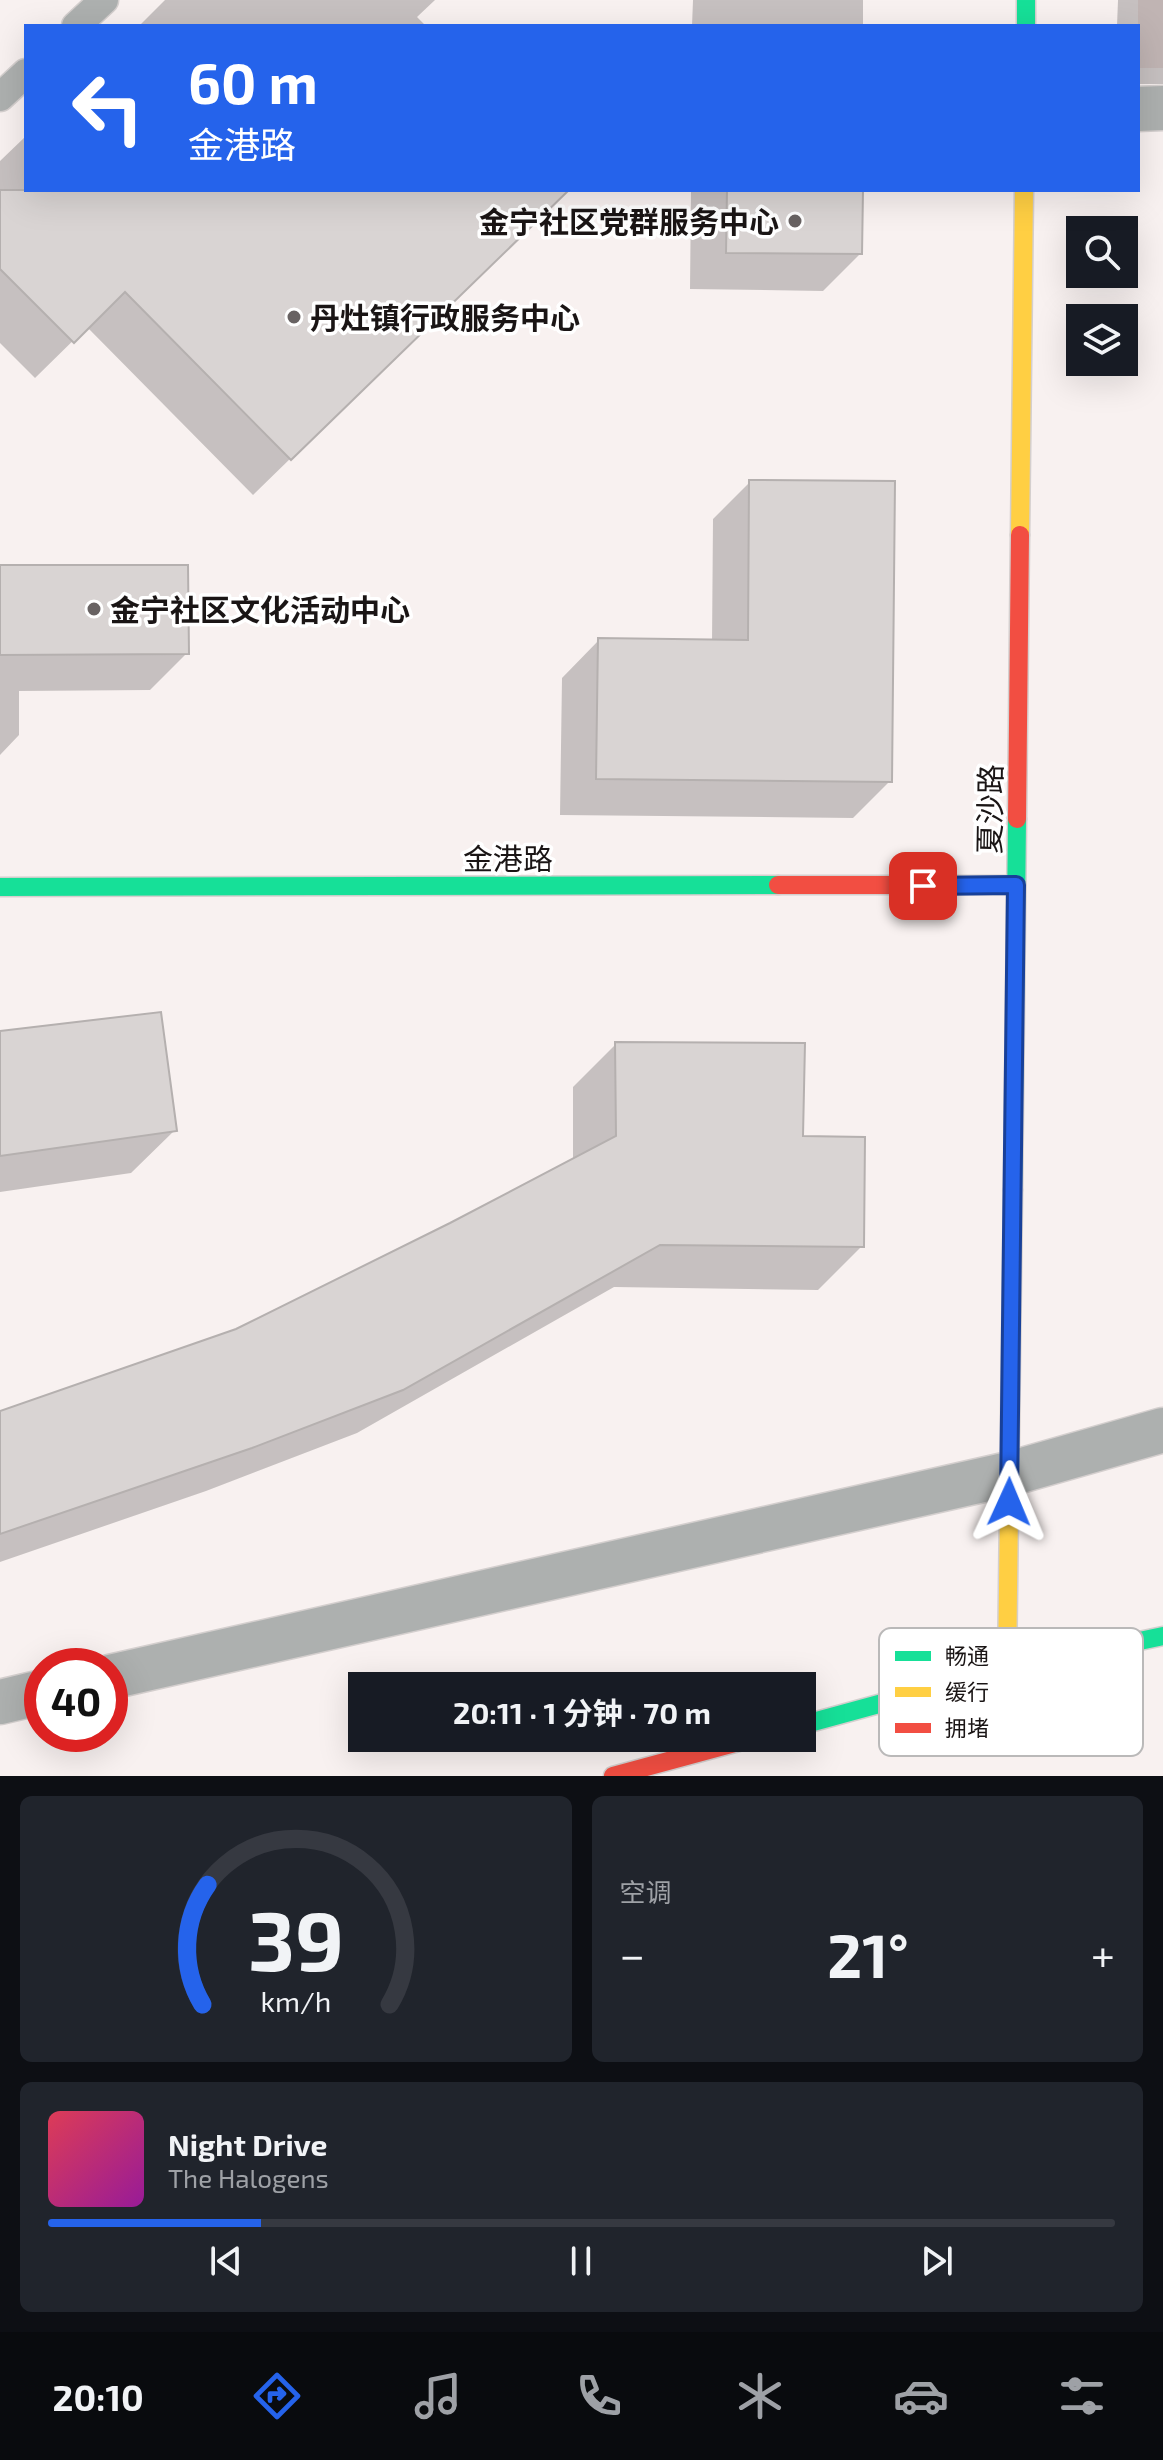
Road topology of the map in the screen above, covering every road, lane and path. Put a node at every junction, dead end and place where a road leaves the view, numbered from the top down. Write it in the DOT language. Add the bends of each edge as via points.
graph roads {
  1 [pos="104,0"];
  2 [pos="1026,0"];
  3 [pos="78,24"];
  4 [pos="1026,24"];
  5 [pos="24,75"];
  6 [pos="0,97"];
  7 [pos="1163,108"];
  8 [pos="1140,109"];
  9 [pos="1024,192"];
  10 [pos="1016,885"];
  11 [pos="0,887"];
  12 [pos="1163,1430"];
  13 [pos="1009,1474"];
  14 [pos="1007,1628"];
  15 [pos="1163,1636"];
  16 [pos="1143,1640"];
  17 [pos="128,1673"];
  18 [pos="24,1696"];
  19 [pos="0,1702"];
  20 [pos="879,1704"];
  21 [pos="816,1721"];
  22 [pos="701,1752"];
  23 [pos="613,1776"];
  1 -- 3 [label="lane"];
  2 -- 4 [label="street"];
  5 -- 6 [label="lane"];
  7 -- 8 [label="street"];
  9 -- 10 [label="street, 夏沙路"];
  10 -- 11 [label="street, 金港路"];
  10 -- 13 [label="street, 夏沙路"];
  12 -- 13 [label="street"];
  13 -- 14 [label="street, 夏沙路"];
  13 -- 17 [label="street"];
  15 -- 16 [label="street"];
  18 -- 19 [label="street"];
  20 -- 21 [label="street"];
  22 -- 23 [label="street"];
}
